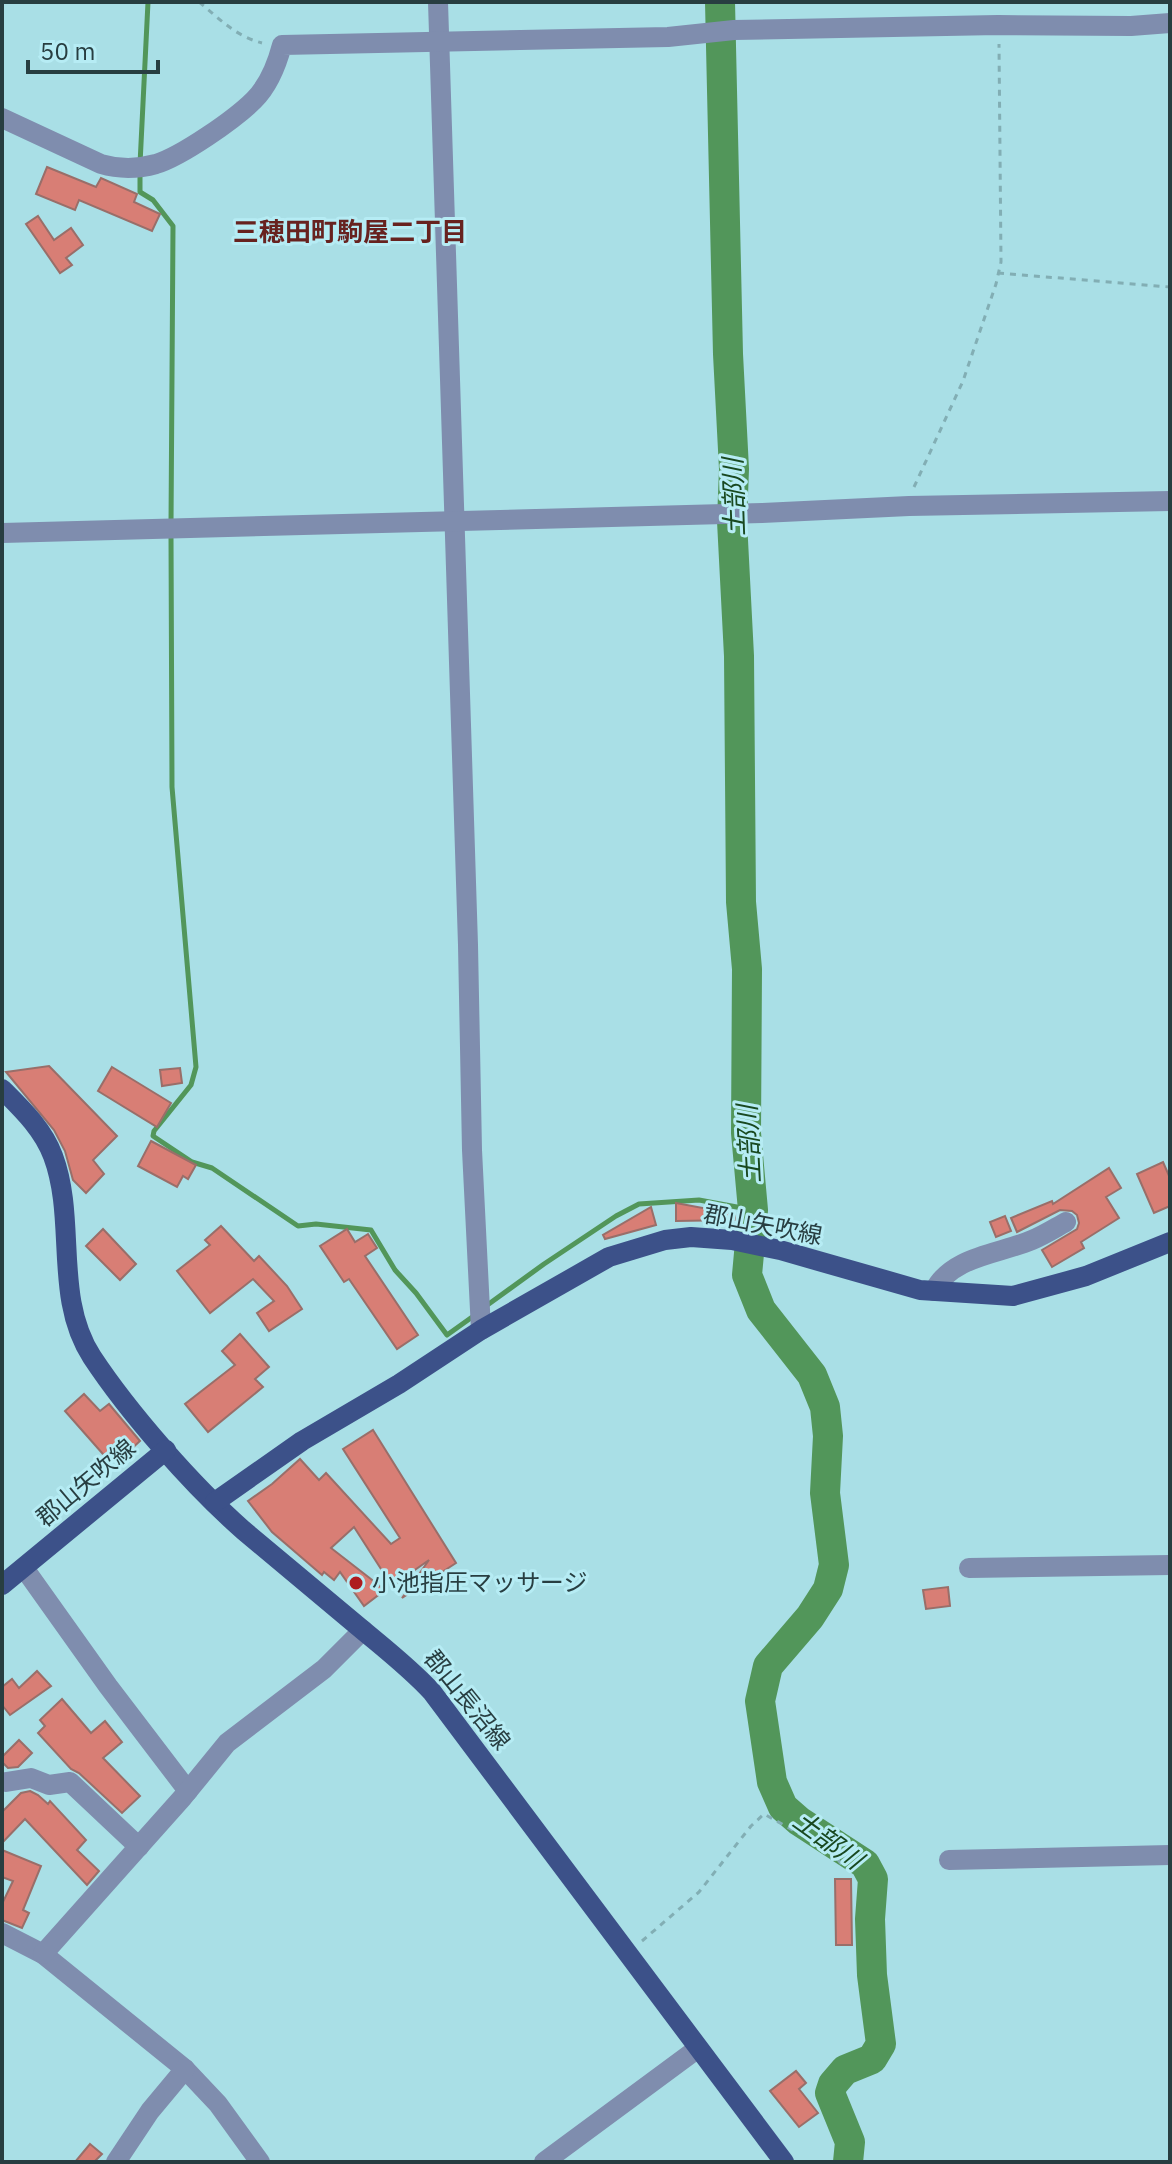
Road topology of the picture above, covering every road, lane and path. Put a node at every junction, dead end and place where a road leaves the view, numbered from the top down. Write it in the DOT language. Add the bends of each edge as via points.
graph roads {
  1 [pos="199,2"];
  2 [pos="438,2"];
  3 [pos="1170,23"];
  4 [pos="998,25"];
  5 [pos="439,40"];
  6 [pos="282,45"];
  7 [pos="2,118"];
  8 [pos="998,273"];
  9 [pos="1170,287"];
  10 [pos="1170,501"];
  11 [pos="909,506"];
  12 [pos="456,520"];
  13 [pos="2,533"];
  14 [pos="2,1089"];
  15 [pos="1066,1222"];
  16 [pos="1170,1242"];
  17 [pos="934,1291"];
  18 [pos="481,1330"];
  19 [pos="166,1450"];
  20 [pos="215,1502"];
  21 [pos="1170,1565"];
  22 [pos="24,1568"];
  23 [pos="969,1568"];
  24 [pos="2,1585"];
  25 [pos="363,1630"];
  26 [pos="3,1783"];
  27 [pos="188,1791"];
  28 [pos="139,1847"];
  29 [pos="1170,1855"];
  30 [pos="949,1860"];
  31 [pos="843,1866"];
  32 [pos="2,1933"];
  33 [pos="43,1954"];
  34 [pos="627,1954"];
  35 [pos="697,2049"];
  36 [pos="185,2069"];
  37 [pos="116,2162"];
  38 [pos="260,2162"];
  39 [pos="544,2162"];
  40 [pos="784,2162"];
  1 -- 6 [label="path" via="244,37"];
  2 -- 5 [label="street"];
  3 -- 4 [label="street"];
  4 -- 5 [label="street"];
  4 -- 8 [label="path"];
  5 -- 6 [label="street"];
  5 -- 12 [label="street"];
  6 -- 7 [label="street" via="256,99 157,164 117,169"];
  8 -- 9 [label="path"];
  8 -- 11 [label="path" via="963,381"];
  10 -- 11 [label="street"];
  11 -- 12 [label="street"];
  12 -- 13 [label="street"];
  12 -- 18 [label="street"];
  14 -- 19 [label="main road, 郡山長沼線" via="34,1123 54,1158 80,1334 111,1385"];
  15 -- 17 [label="street" via="967,1262 944,1276"];
  16 -- 17 [label="main road, 郡山矢吹線" via="1086,1276 1013,1296"];
  17 -- 18 [label="main road, 郡山矢吹線" via="780,1250 691,1237 609,1257"];
  18 -- 20 [label="main road, 郡山矢吹線"];
  19 -- 20 [label="main road, 郡山長沼線"];
  19 -- 22 [label="main road, 郡山矢吹線"];
  20 -- 25 [label="main road, 郡山長沼線"];
  21 -- 23 [label="street"];
  22 -- 24 [label="main road, 郡山矢吹線"];
  22 -- 27 [label="street"];
  25 -- 27 [label="street" via="324,1669 227,1743"];
  25 -- 34 [label="main road, 郡山長沼線" via="432,1692"];
  26 -- 28 [label="street" via="31,1778 49,1785 68,1781"];
  27 -- 28 [label="street"];
  28 -- 33 [label="street"];
  29 -- 30 [label="street"];
  31 -- 34 [label="path" via="832,1852 764,1814 699,1892"];
  32 -- 33 [label="street"];
  33 -- 36 [label="street"];
  34 -- 35 [label="main road, 郡山長沼線"];
  35 -- 39 [label="street"];
  35 -- 40 [label="main road, 郡山長沼線"];
  36 -- 37 [label="street"];
  36 -- 38 [label="street"];
}
